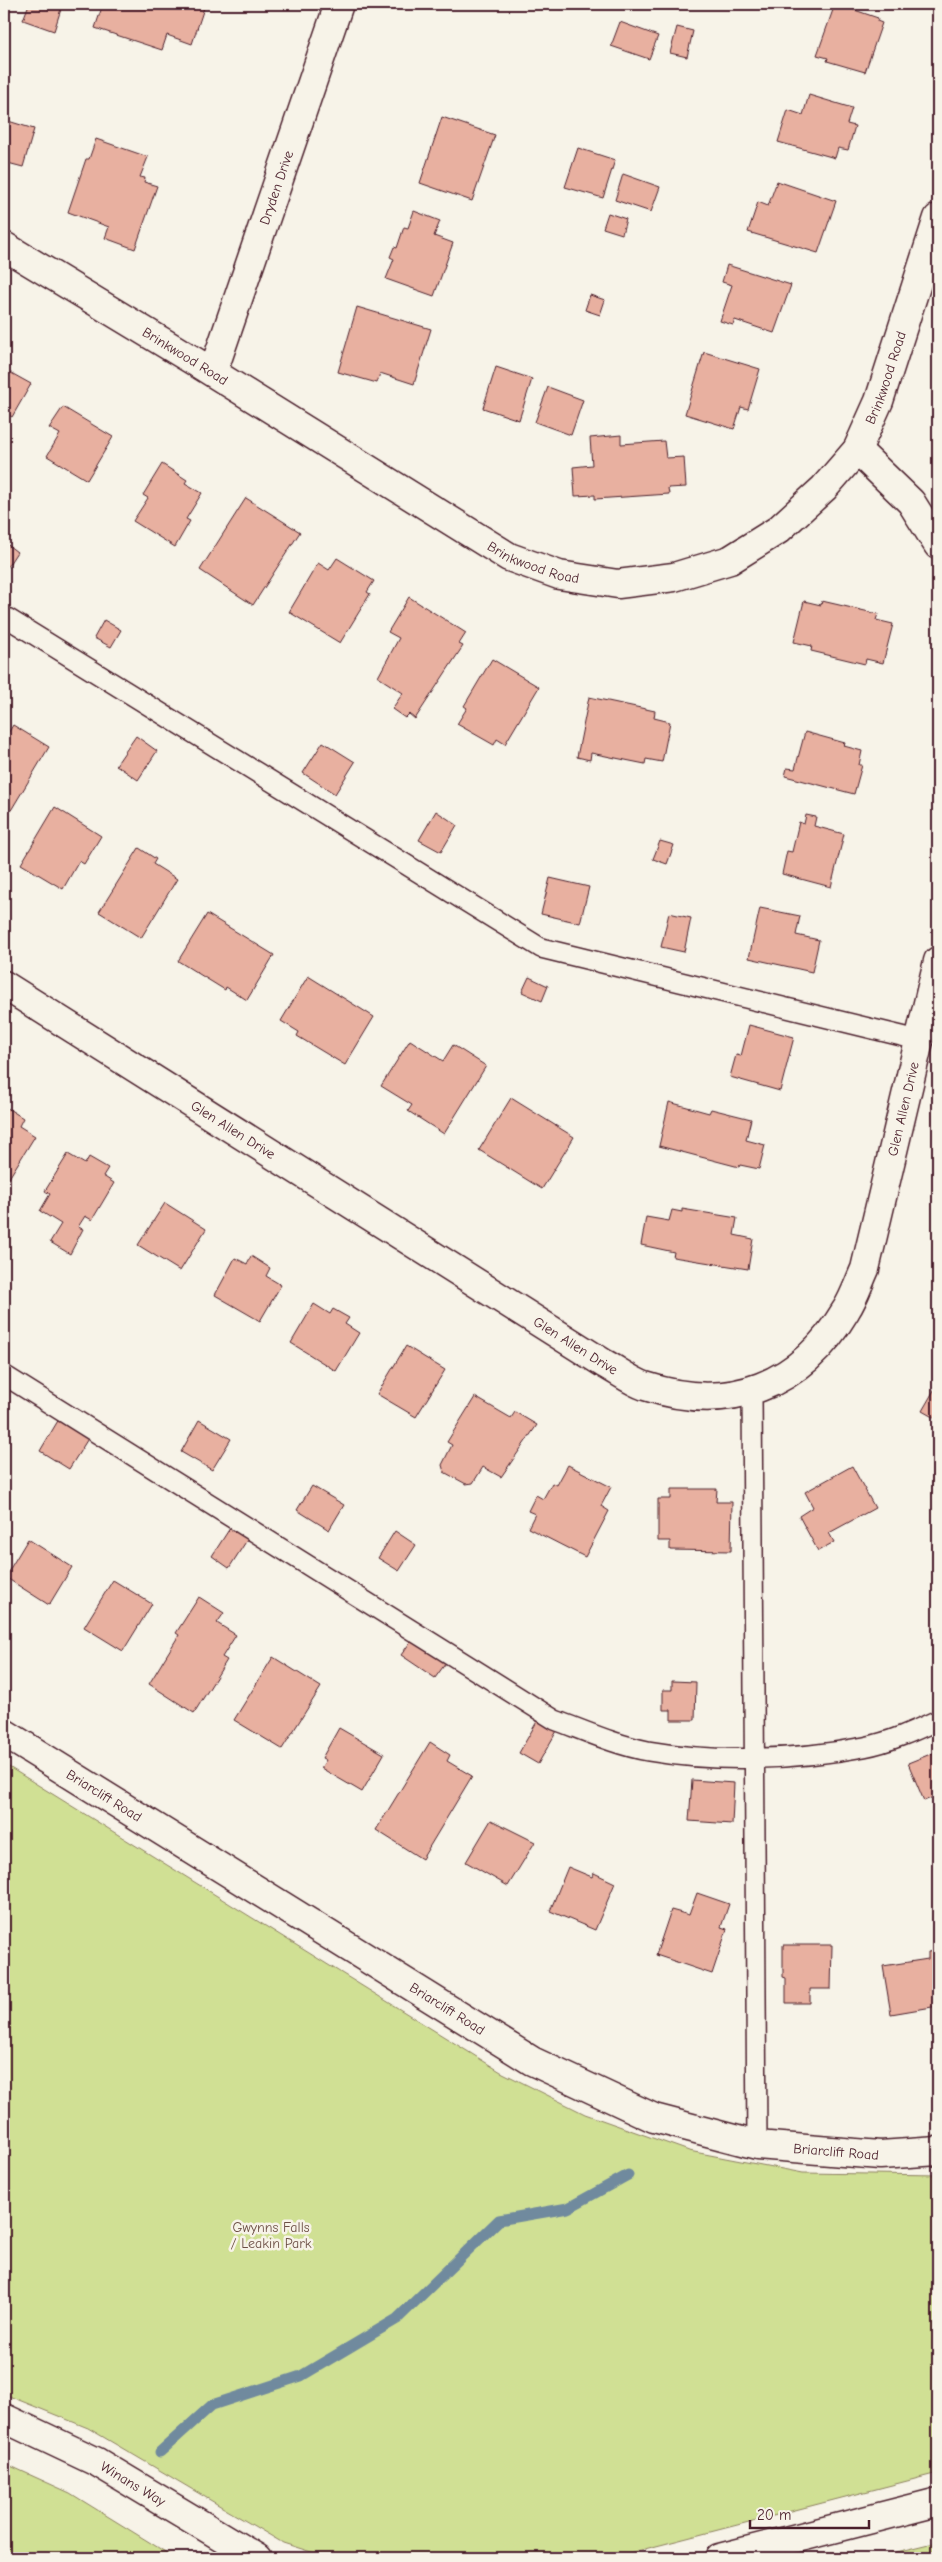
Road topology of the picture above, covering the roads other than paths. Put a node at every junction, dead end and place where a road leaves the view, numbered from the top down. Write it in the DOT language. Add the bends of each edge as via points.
graph roads {
  1 [pos="339,4"];
  2 [pos="938,218"];
  3 [pos="4,246"];
  4 [pos="213,372"];
  5 [pos="857,450"];
  6 [pos="938,545"];
  7 [pos="4,616"];
  8 [pos="938,961"];
  9 [pos="4,986"];
  10 [pos="918,1040"];
  11 [pos="4,1375"];
  12 [pos="752,1392"];
  13 [pos="938,1720"];
  14 [pos="4,1733"];
  15 [pos="754,1757"];
  16 [pos="757,2145"];
  17 [pos="938,2151"];
  18 [pos="4,2418"];
  19 [pos="938,2502"];
  20 [pos="258,2558"];
  21 [pos="719,2558"];
  1 -- 4 [label="street, Dryden Drive"];
  2 -- 5 [label="street, Brinkwood Road" via="879,401"];
  3 -- 4 [label="street, Brinkwood Road"];
  4 -- 5 [label="street, Brinkwood Road" via="509,557 559,575 618,584 674,577 730,560 778,530 824,488"];
  5 -- 6 [label="street" via="911,502"];
  7 -- 10 [label="lane" via="541,948"];
  8 -- 10 [label="street, Glen Allen Drive"];
  9 -- 12 [label="street, Glen Allen Drive" via="628,1377 644,1385 680,1393 717,1397"];
  10 -- 12 [label="street, Glen Allen Drive" via="865,1269 847,1310 818,1349 784,1377"];
  11 -- 15 [label="lane" via="555,1720 647,1751 698,1757"];
  12 -- 15 [label="lane"];
  13 -- 15 [label="lane" via="909,1733 864,1746"];
  14 -- 16 [label="street, Briarclift Road" via="532,2061 654,2118"];
  15 -- 16 [label="lane"];
  16 -- 17 [label="street, Briarclift Road" via="880,2155"];
  18 -- 20 [label="street, Winans Way" via="97,2462"];
  19 -- 21 [label="street"];
}
